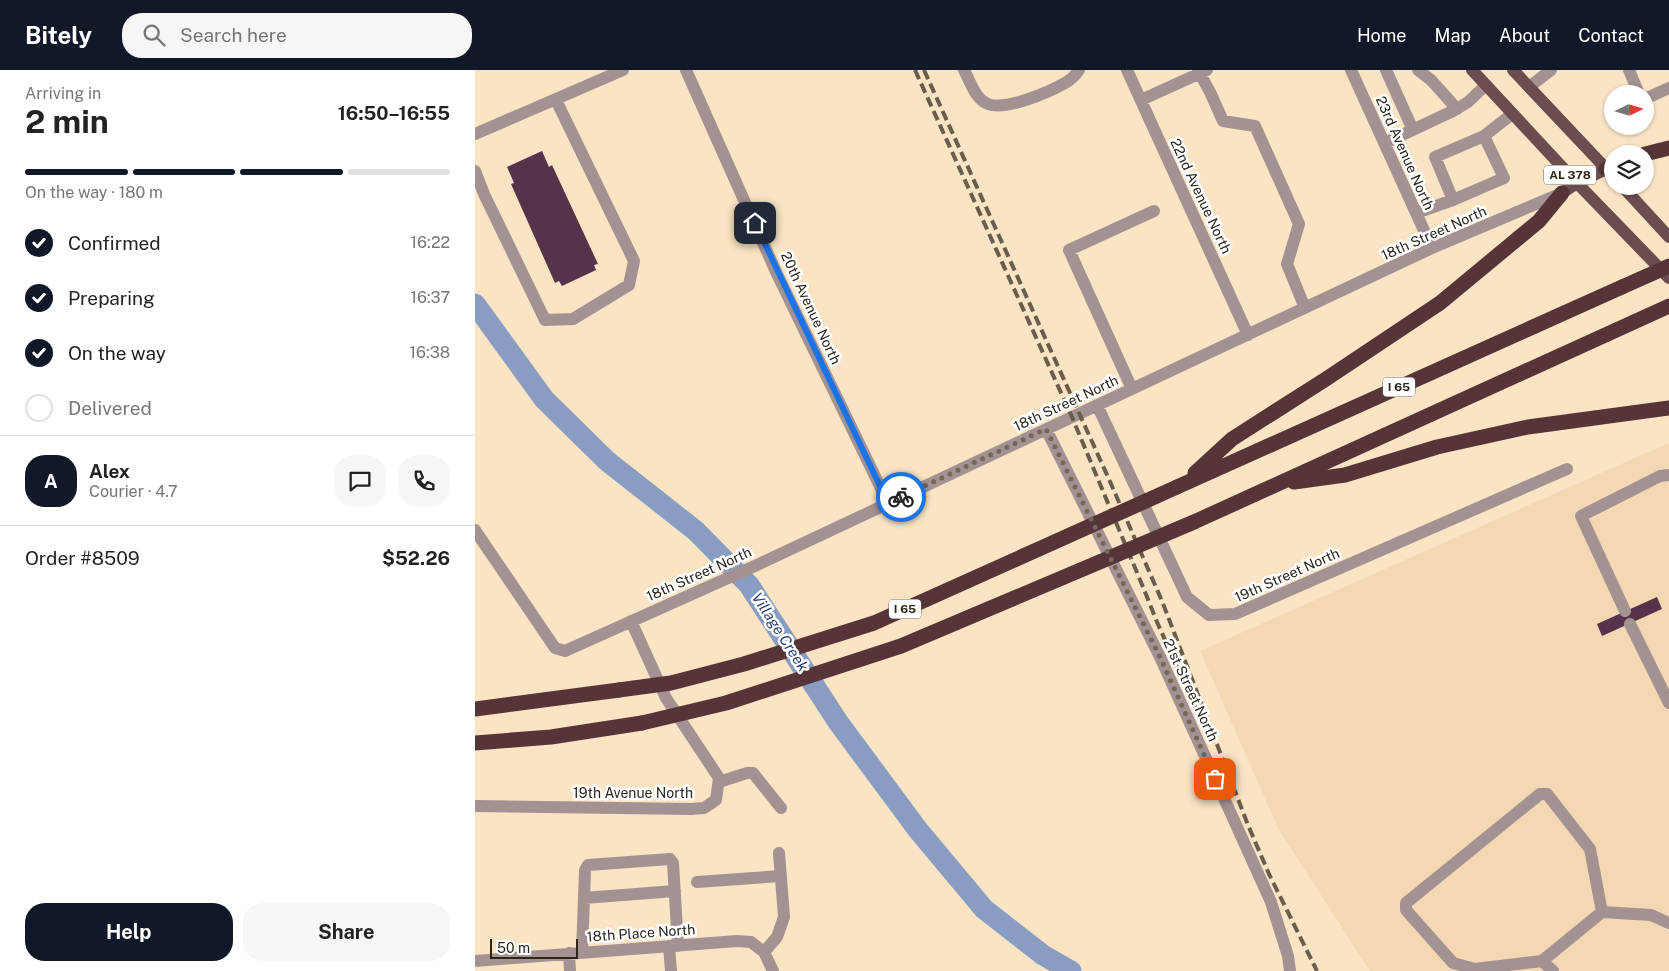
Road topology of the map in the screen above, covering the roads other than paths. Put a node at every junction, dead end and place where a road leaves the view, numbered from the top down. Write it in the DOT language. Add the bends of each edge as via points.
graph roads {
  1 [pos="623,70"];
  2 [pos="686,70"];
  3 [pos="964,70"];
  4 [pos="1079,70"];
  5 [pos="1127,70"];
  6 [pos="1387,70"];
  7 [pos="1418,70"];
  8 [pos="1473,70"];
  9 [pos="1513,70"];
  10 [pos="1551,70"];
  11 [pos="1629,70"];
  12 [pos="1201,71"];
  13 [pos="1356,72"];
  14 [pos="1486,85"];
  15 [pos="1635,85"];
  16 [pos="1529,88"];
  17 [pos="1669,88"];
  18 [pos="1654,95"];
  19 [pos="556,100"];
  20 [pos="1141,100"];
  21 [pos="1457,108"];
  22 [pos="1512,114"];
  23 [pos="1413,130"];
  24 [pos="475,134"];
  25 [pos="1484,136"];
  26 [pos="1385,144"];
  27 [pos="1669,148"];
  28 [pos="1654,152"];
  29 [pos="1604,164"];
  30 [pos="475,171"];
  31 [pos="1604,172"];
  32 [pos="1577,183"];
  33 [pos="1563,193"];
  34 [pos="1630,195"];
  35 [pos="1453,200"];
  36 [pos="1155,211"];
  37 [pos="1416,213"];
  38 [pos="1669,237"];
  39 [pos="1433,248"];
  40 [pos="1669,266"];
  41 [pos="1669,278"];
  42 [pos="1669,306"];
  43 [pos="1305,308"];
  44 [pos="1248,335"];
  45 [pos="1132,389"];
  46 [pos="1097,405"];
  47 [pos="1669,408"];
  48 [pos="1046,429"];
  49 [pos="1567,469"];
  50 [pos="1669,475"];
  51 [pos="1280,483"];
  52 [pos="1182,484"];
  53 [pos="888,503"];
  54 [pos="475,530"];
  55 [pos="1625,611"];
  56 [pos="631,621"];
  57 [pos="1630,624"];
  58 [pos="1669,704"];
  59 [pos="475,708"];
  60 [pos="475,743"];
  61 [pos="719,782"];
  62 [pos="475,806"];
  63 [pos="781,808"];
  64 [pos="779,853"];
  65 [pos="781,876"];
  66 [pos="697,882"];
  67 [pos="675,891"];
  68 [pos="584,898"];
  69 [pos="1601,912"];
  70 [pos="1669,923"];
  71 [pos="673,946"];
  72 [pos="582,952"];
  73 [pos="764,952"];
  74 [pos="569,953"];
  75 [pos="475,961"];
  76 [pos="1542,961"];
  77 [pos="569,971"];
  78 [pos="671,971"];
  79 [pos="773,971"];
  80 [pos="1290,971"];
  81 [pos="1553,971"];
  1 -- 19 [label="street"];
  2 -- 53 [label="street, 20th Avenue North" via="777,274"];
  3 -- 4 [label="street" via="980,99 989,105 1007,106 1065,83"];
  5 -- 20 [label="street, 22nd Avenue North"];
  6 -- 23 [label="street"];
  7 -- 21 [label="street"];
  8 -- 14 [label="main road, AL 378"];
  9 -- 16 [label="main road, AL 378"];
  10 -- 16 [label="street"];
  11 -- 15 [label="street"];
  12 -- 20 [label="street"];
  12 -- 43 [label="street" via="1223,121 1255,126 1299,224 1287,264"];
  13 -- 26 [label="street, 23rd Avenue North"];
  14 -- 21 [label="street"];
  14 -- 22 [label="main road, AL 378"];
  16 -- 29 [label="main road, AL 378"];
  17 -- 18 [label="street"];
  19 -- 24 [label="street"];
  19 -- 30 [label="street" via="634,261 629,285 573,319 545,320"];
  20 -- 44 [label="street, 22nd Avenue North"];
  21 -- 23 [label="street"];
  22 -- 25 [label="street"];
  22 -- 32 [label="main road, AL 378"];
  23 -- 26 [label="street"];
  25 -- 35 [label="street" via="1435,157"];
  25 -- 35 [label="street" via="1504,178"];
  26 -- 37 [label="street, 23rd Avenue North"];
  27 -- 28 [label="highway"];
  31 -- 32 [label="main road, 18th Street North"];
  32 -- 33 [label="main road, 18th Street North"];
  32 -- 41 [label="main road, AL 378"];
  33 -- 39 [label="street, 18th Street North"];
  33 -- 52 [label="highway" via="1539,221 1440,303 1233,438"];
  34 -- 38 [label="main road"];
  35 -- 37 [label="street"];
  36 -- 45 [label="street" via="1069,250"];
  37 -- 39 [label="street, 23rd Avenue North"];
  39 -- 43 [label="street, 18th Street North"];
  40 -- 52 [label="highway, I 65, bridge"];
  42 -- 51 [label="highway, I 65"];
  43 -- 44 [label="street, 18th Street North"];
  44 -- 45 [label="street, 18th Street North"];
  45 -- 46 [label="street, 18th Street North"];
  46 -- 48 [label="street, 18th Street North"];
  46 -- 49 [label="street, 19th Street North" via="1187,598 1209,614 1235,614"];
  47 -- 51 [label="highway" via="1528,427 1437,447 1345,475"];
  48 -- 53 [label="street, 18th Street North"];
  48 -- 80 [label="street, 21st Street North" via="1160,657 1271,902"];
  50 -- 55 [label="street" via="1660,476 1581,516"];
  51 -- 60 [label="highway, I 65, bridge" via="901,646 735,700 642,723 551,737"];
  52 -- 59 [label="highway, I 65, bridge" via="874,623 671,683"];
  53 -- 56 [label="street, 18th Street North"];
  54 -- 56 [label="street, 18th Street North" via="555,648 565,651"];
  56 -- 61 [label="street" via="666,698"];
  57 -- 58 [label="street"];
  61 -- 62 [label="street, 19th Avenue North" via="716,800 704,808"];
  61 -- 63 [label="street" via="753,773"];
  64 -- 65 [label="street"];
  65 -- 66 [label="street"];
  65 -- 73 [label="street" via="784,917 777,937"];
  67 -- 68 [label="street"];
  67 -- 68 [label="street" via="670,859 588,865"];
  67 -- 71 [label="street"];
  68 -- 72 [label="street"];
  69 -- 70 [label="street" via="1651,915"];
  69 -- 76 [label="street"];
  69 -- 76 [label="street" via="1589,849 1547,794 1540,794 1406,903 1406,910 1453,963 1475,969"];
  71 -- 72 [label="street, 18th Place North"];
  71 -- 73 [label="street, 18th Place North" via="744,941"];
  71 -- 78 [label="street"];
  72 -- 74 [label="street, 18th Place North"];
  73 -- 79 [label="street"];
  74 -- 75 [label="street, 18th Place North"];
  74 -- 77 [label="street"];
  76 -- 81 [label="street"];
}
